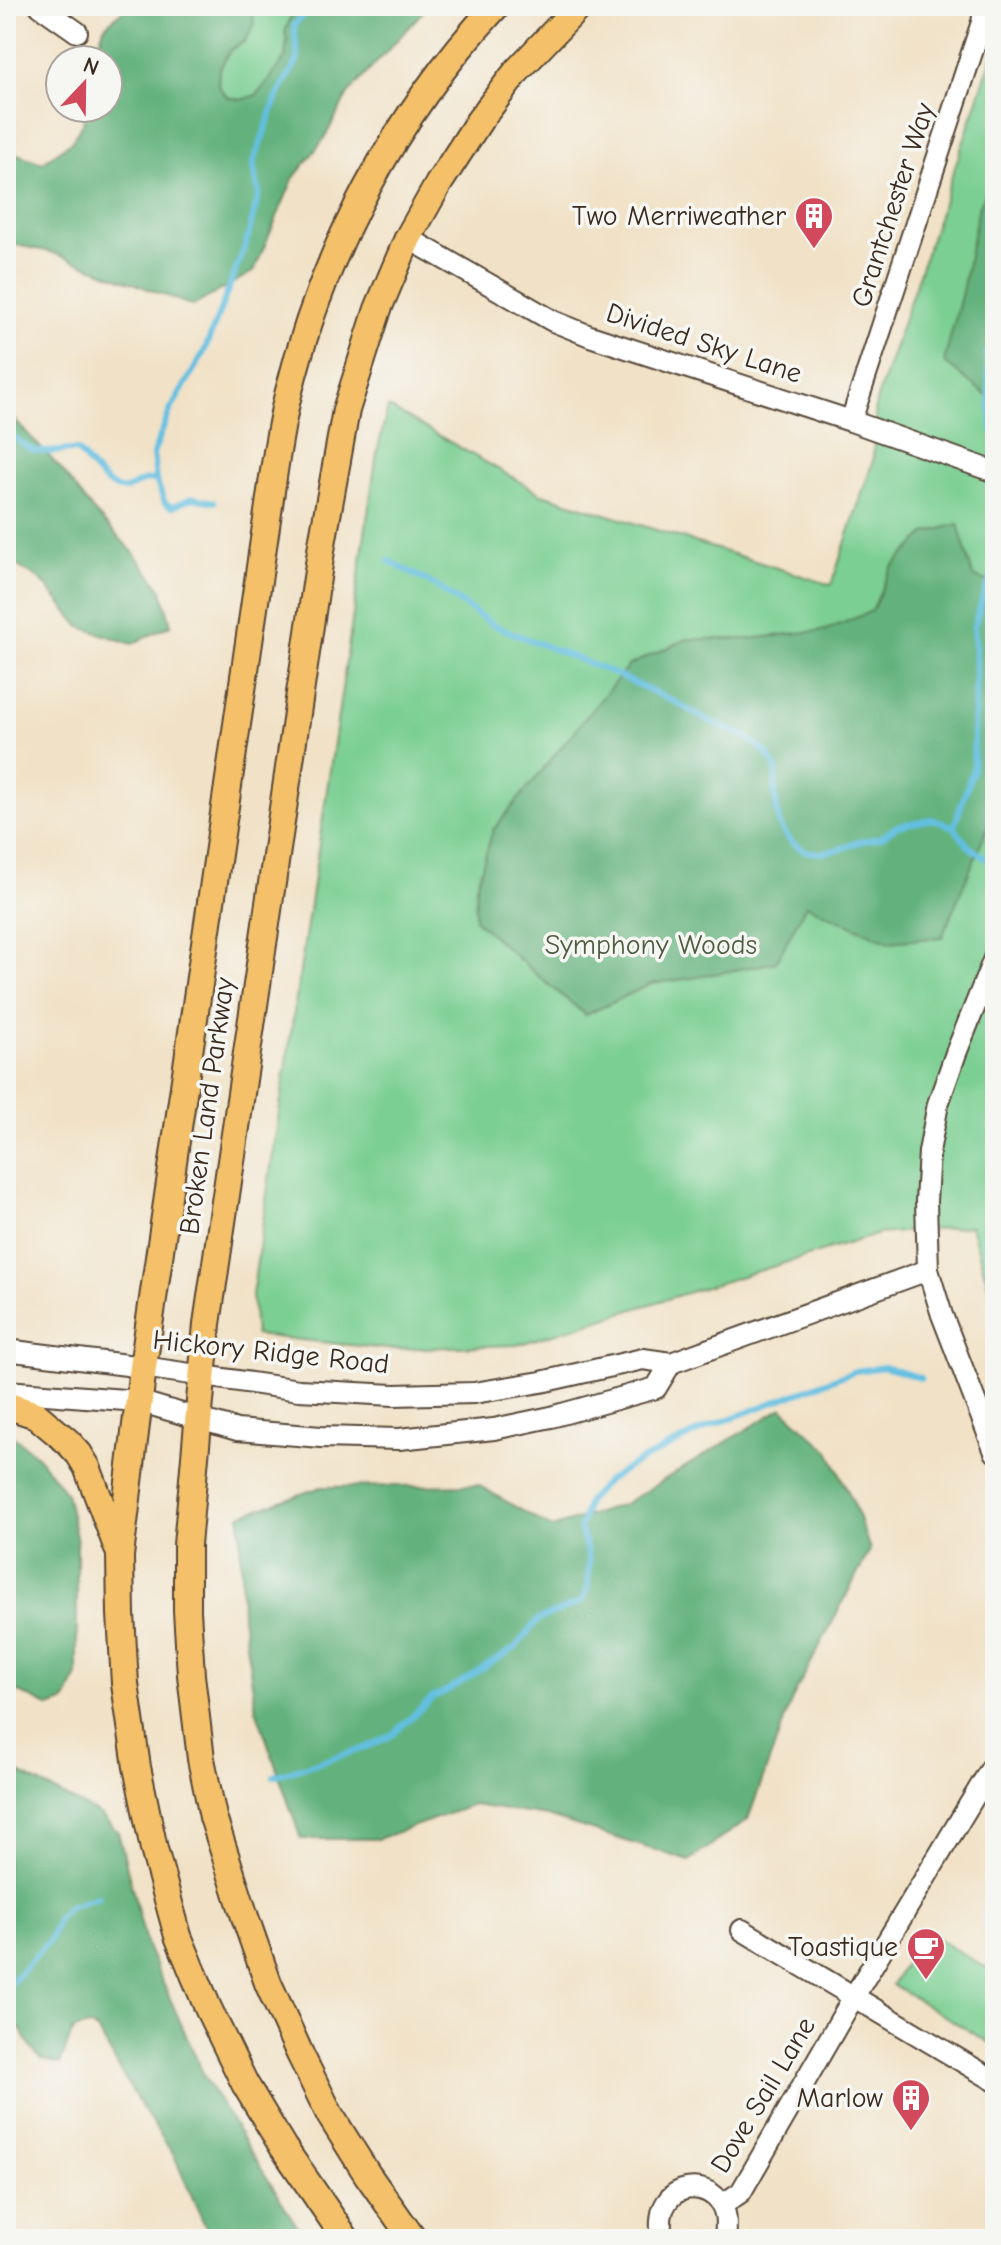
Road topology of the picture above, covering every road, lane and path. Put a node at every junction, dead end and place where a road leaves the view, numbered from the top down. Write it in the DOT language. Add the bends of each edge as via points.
graph roads {
  1 [pos="40,6"];
  2 [pos="496,6"];
  3 [pos="579,6"];
  4 [pos="982,6"];
  5 [pos="77,32"];
  6 [pos="408,238"];
  7 [pos="851,421"];
  8 [pos="995,472"];
  9 [pos="995,956"];
  10 [pos="928,1270"];
  11 [pos="6,1350"];
  12 [pos="671,1363"];
  13 [pos="143,1367"];
  14 [pos="201,1375"];
  15 [pos="6,1391"];
  16 [pos="138,1401"];
  17 [pos="6,1405"];
  18 [pos="197,1418"];
  19 [pos="995,1452"];
  20 [pos="120,1556"];
  21 [pos="995,1762"];
  22 [pos="742,1930"];
  23 [pos="853,1998"];
  24 [pos="995,2081"];
  25 [pos="722,2205"];
  26 [pos="346,2239"];
  27 [pos="413,2239"];
  28 [pos="661,2239"];
  29 [pos="726,2239"];
  1 -- 5 [label="street"];
  2 -- 13 [label="main road, Broken Land Parkway" via="430,85 353,214 309,324 288,396"];
  3 -- 6 [label="main road, Broken Land Parkway" via="517,71 479,121"];
  4 -- 7 [label="street, Grantchester Way" via="983,19"];
  6 -- 7 [label="street, Divided Sky Lane" via="553,321"];
  6 -- 14 [label="main road, Broken Land Parkway" via="363,351 337,457"];
  7 -- 8 [label="street, Divided Sky Lane"];
  9 -- 10 [label="street" via="938,1104 926,1201"];
  10 -- 12 [label="street, Hickory Ridge Road"];
  10 -- 19 [label="street"];
  11 -- 13 [label="street, Hickory Ridge Road"];
  12 -- 14 [label="street, Hickory Ridge Road" via="643,1359 474,1393 299,1390"];
  12 -- 18 [label="street, Hickory Ridge Road" via="656,1388 494,1429 399,1439 321,1437 237,1430"];
  13 -- 14 [label="street, Hickory Ridge Road"];
  13 -- 16 [label="main road, Broken Land Parkway"];
  14 -- 18 [label="main road, Broken Land Parkway"];
  15 -- 16 [label="street, Hickory Ridge Road"];
  16 -- 18 [label="street, Hickory Ridge Road"];
  16 -- 20 [label="main road, Broken Land Parkway"];
  17 -- 20 [label="main road" via="36,1415 79,1454"];
  18 -- 27 [label="main road, Broken Land Parkway" via="187,1611 201,1759 213,1817 268,1983 300,2054 345,2139"];
  20 -- 26 [label="main road, Broken Land Parkway" via="125,1684 137,1767 178,1936 245,2084"];
  21 -- 23 [label="street, Dove Sail Lane"];
  22 -- 23 [label="street"];
  23 -- 24 [label="street"];
  23 -- 25 [label="street, Dove Sail Lane" via="741,2192"];
  25 -- 28 [label="street, Dove Sail Lane" via="696,2188 675,2193 662,2211"];
  25 -- 29 [label="street, Dove Sail Lane"];
}
